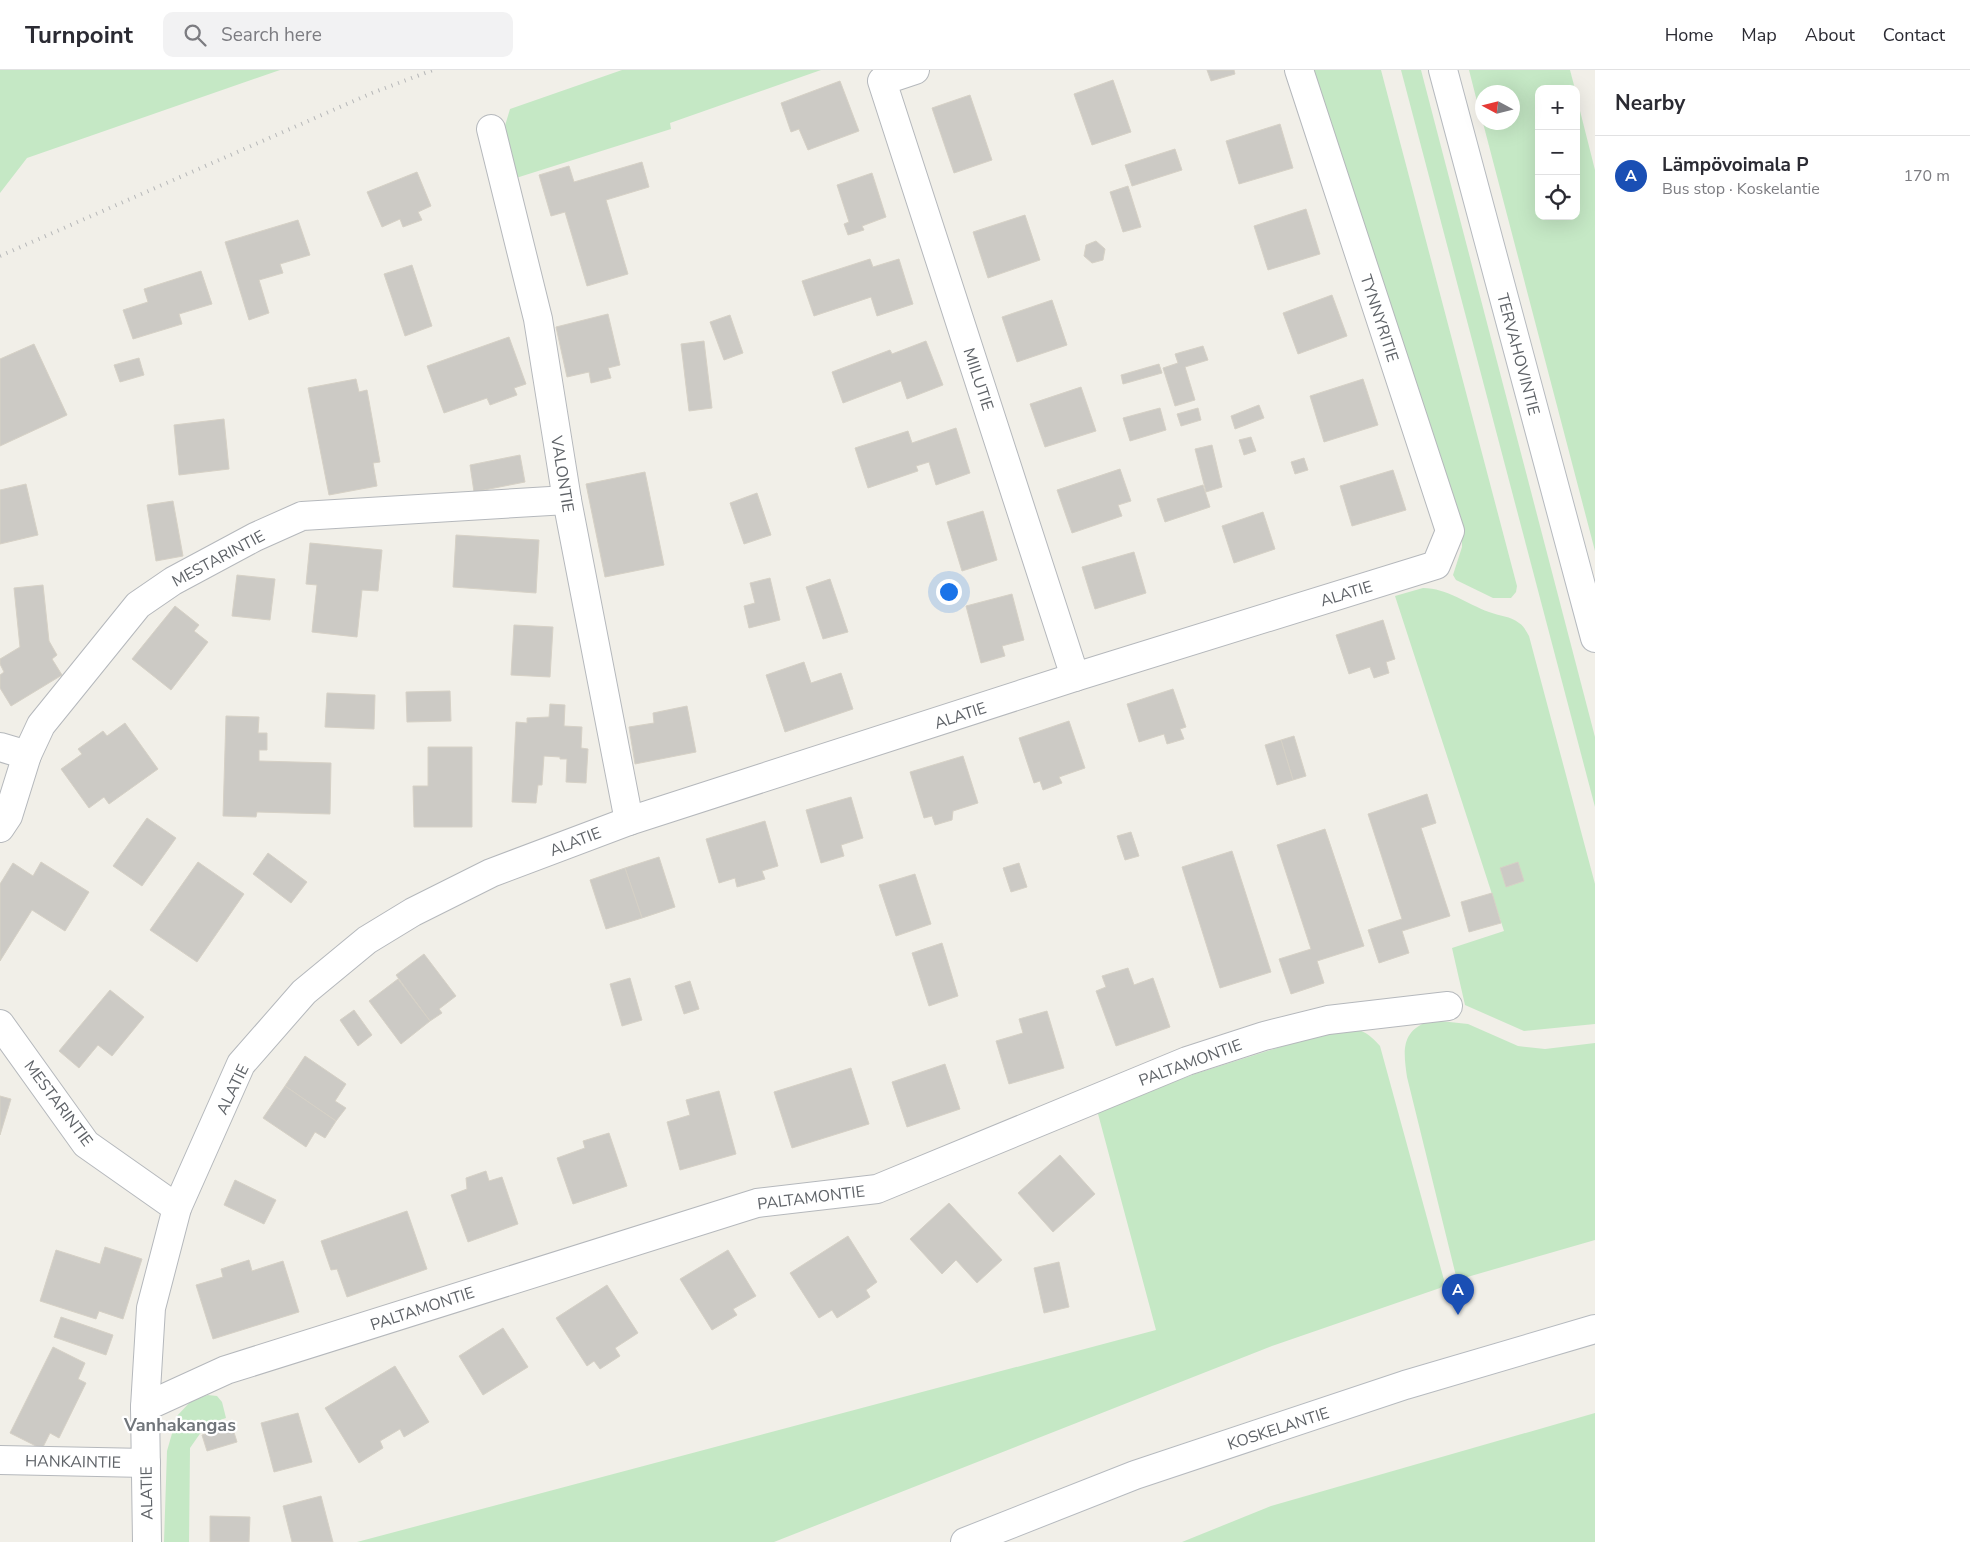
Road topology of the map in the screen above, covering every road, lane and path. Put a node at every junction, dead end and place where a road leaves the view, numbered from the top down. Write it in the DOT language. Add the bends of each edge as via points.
graph roads {
  1 [pos="915,70"];
  2 [pos="1299,70"];
  3 [pos="1443,70"];
  4 [pos="491,129"];
  5 [pos="567,500"];
  6 [pos="1436,565"];
  7 [pos="1595,638"];
  8 [pos="1075,678"];
  9 [pos="0,747"];
  10 [pos="27,755"];
  11 [pos="629,821"];
  12 [pos="0,828"];
  13 [pos="1448,1006"];
  14 [pos="0,1024"];
  15 [pos="177,1208"];
  16 [pos="1595,1329"];
  17 [pos="145,1407"];
  18 [pos="0,1460"];
  19 [pos="146,1463"];
  20 [pos="147,1542"];
  21 [pos="966,1542"];
  1 -- 8 [label="street, MIILUTIE" via="882,81"];
  2 -- 6 [label="street, TYNNYRITIE" via="1450,531"];
  3 -- 7 [label="street, TERVAHOVINTIE"];
  4 -- 5 [label="street, VALONTIE" via="538,319"];
  5 -- 10 [label="street, MESTARINTIE" via="302,516 255,537 173,581 138,606 41,724"];
  5 -- 11 [label="street, VALONTIE"];
  6 -- 8 [label="street, ALATIE"];
  8 -- 11 [label="street, ALATIE"];
  9 -- 10 [label="street"];
  10 -- 12 [label="street, MESTARINTIE" via="8,816"];
  11 -- 15 [label="street, ALATIE" via="491,873 413,912 367,940 304,992 241,1064"];
  13 -- 17 [label="street, PALTAMONTIE" via="1328,1020 1264,1036 1187,1061 877,1189 757,1203 226,1370"];
  14 -- 15 [label="street, MESTARINTIE" via="86,1144"];
  15 -- 17 [label="street, ALATIE" via="151,1308"];
  16 -- 21 [label="street, KOSKELANTIE" via="1405,1385 1135,1475"];
  17 -- 19 [label="street, ALATIE"];
  18 -- 19 [label="street, HANKAINTIE"];
  19 -- 20 [label="street, ALATIE"];
}
